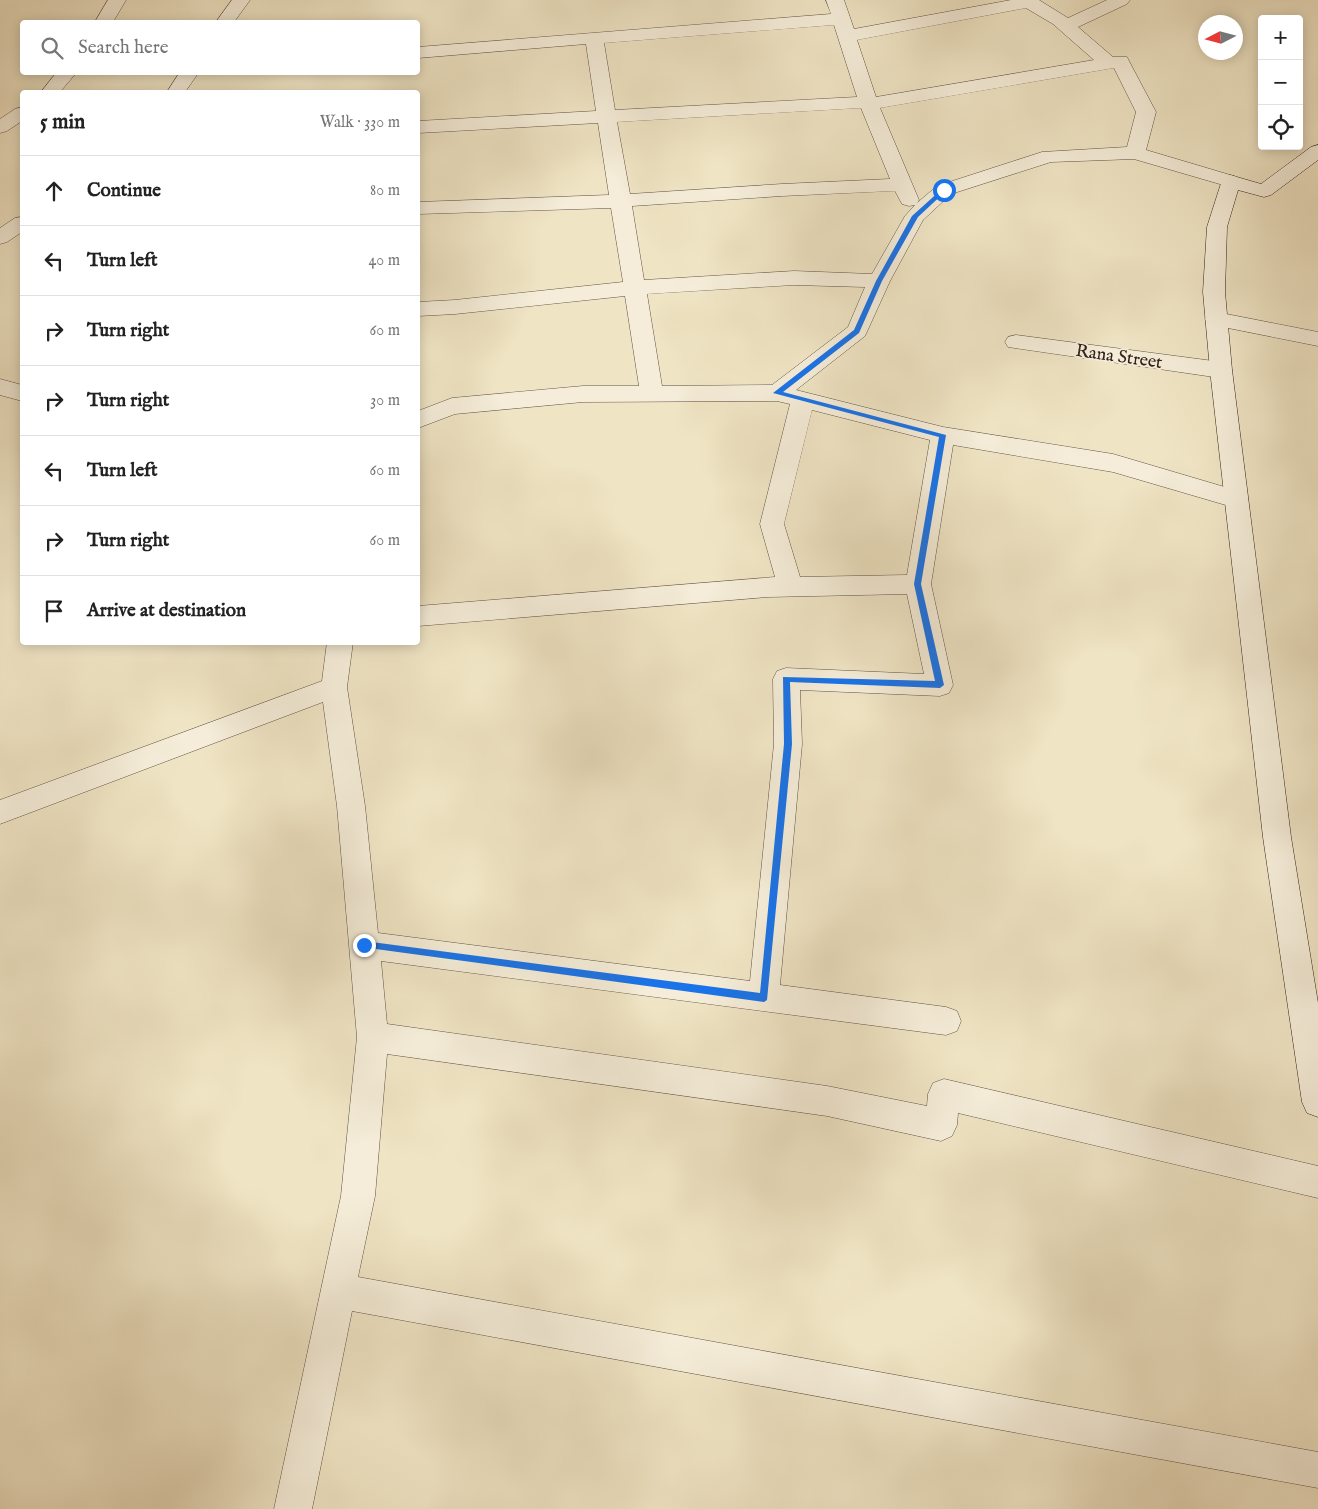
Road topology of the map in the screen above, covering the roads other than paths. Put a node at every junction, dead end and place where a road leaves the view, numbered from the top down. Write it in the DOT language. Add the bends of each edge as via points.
graph roads {
  1 [pos="117,0"];
  2 [pos="241,0"];
  3 [pos="835,0"];
  4 [pos="1121,0"];
  5 [pos="1028,1"];
  6 [pos="105,20"];
  7 [pos="226,20"];
  8 [pos="1066,26"];
  9 [pos="844,27"];
  10 [pos="594,38"];
  11 [pos="420,52"];
  12 [pos="1109,63"];
  13 [pos="65,75"];
  14 [pos="188,75"];
  15 [pos="52,90"];
  16 [pos="177,90"];
  17 [pos="868,103"];
  18 [pos="20,115"];
  19 [pos="606,117"];
  20 [pos="0,127"];
  21 [pos="420,128"];
  22 [pos="1318,151"];
  23 [pos="1135,153"];
  24 [pos="1230,180"];
  25 [pos="902,185"];
  26 [pos="620,201"];
  27 [pos="420,208"];
  28 [pos="915,216"];
  29 [pos="20,224"];
  30 [pos="0,237"];
  31 [pos="879,281"];
  32 [pos="635,288"];
  33 [pos="420,309"];
  34 [pos="1216,319"];
  35 [pos="1318,339"];
  36 [pos="1016,342"];
  37 [pos="1221,370"];
  38 [pos="777,393"];
  39 [pos="652,394"];
  40 [pos="803,400"];
  41 [pos="420,419"];
  42 [pos="943,435"];
  43 [pos="1236,499"];
  44 [pos="918,584"];
  45 [pos="790,586"];
  46 [pos="420,616"];
  47 [pos="340,645"];
  48 [pos="334,687"];
  49 [pos="0,812"];
  50 [pos="364,945"];
  51 [pos="764,997"];
  52 [pos="946,1021"];
  53 [pos="373,1037"];
  54 [pos="1318,1102"];
  55 [pos="1318,1182"];
  56 [pos="339,1291"];
  57 [pos="1318,1470"];
  58 [pos="293,1509"];
  1 -- 6 [label="street"];
  2 -- 7 [label="street"];
  3 -- 9 [label="street"];
  4 -- 8 [label="street"];
  5 -- 8 [label="street"];
  5 -- 9 [label="street"];
  8 -- 12 [label="street"];
  9 -- 10 [label="street"];
  9 -- 17 [label="street"];
  10 -- 11 [label="street"];
  10 -- 19 [label="street"];
  12 -- 17 [label="street"];
  12 -- 23 [label="street" via="1120,62 1146,112"];
  13 -- 15 [label="street"];
  14 -- 16 [label="street"];
  17 -- 19 [label="street"];
  17 -- 25 [label="street"];
  18 -- 20 [label="street"];
  19 -- 21 [label="street"];
  19 -- 26 [label="street"];
  22 -- 24 [label="street" via="1264,191"];
  23 -- 24 [label="street"];
  23 -- 28 [label="street" via="1049,156 944,190"];
  24 -- 34 [label="street" via="1217,227"];
  25 -- 26 [label="street"];
  25 -- 28 [label="street"];
  26 -- 27 [label="street"];
  26 -- 32 [label="street"];
  28 -- 31 [label="street"];
  29 -- 30 [label="street"];
  31 -- 32 [label="street" via="794,278"];
  31 -- 38 [label="street" via="857,331"];
  32 -- 33 [label="street"];
  32 -- 39 [label="street"];
  34 -- 35 [label="street"];
  34 -- 37 [label="street"];
  36 -- 37 [label="street, Rana Street"];
  37 -- 43 [label="street"];
  38 -- 39 [label="street"];
  38 -- 40 [label="street"];
  39 -- 41 [label="street" via="584,394 452,406"];
  40 -- 42 [label="street"];
  40 -- 45 [label="street" via="772,524"];
  42 -- 43 [label="street" via="1113,463"];
  42 -- 44 [label="street"];
  43 -- 54 [label="street" via="1277,836"];
  44 -- 45 [label="street"];
  44 -- 51 [label="street" via="940,685 786,679 788,744"];
  45 -- 46 [label="street"];
  47 -- 48 [label="street"];
  48 -- 49 [label="street"];
  48 -- 50 [label="street" via="351,806"];
  50 -- 51 [label="street"];
  50 -- 53 [label="street"];
  51 -- 52 [label="street"];
  53 -- 55 [label="street" via="827,1101 941,1125 944,1094"];
  53 -- 56 [label="street" via="358,1196"];
  56 -- 57 [label="street"];
  56 -- 58 [label="street"];
}
